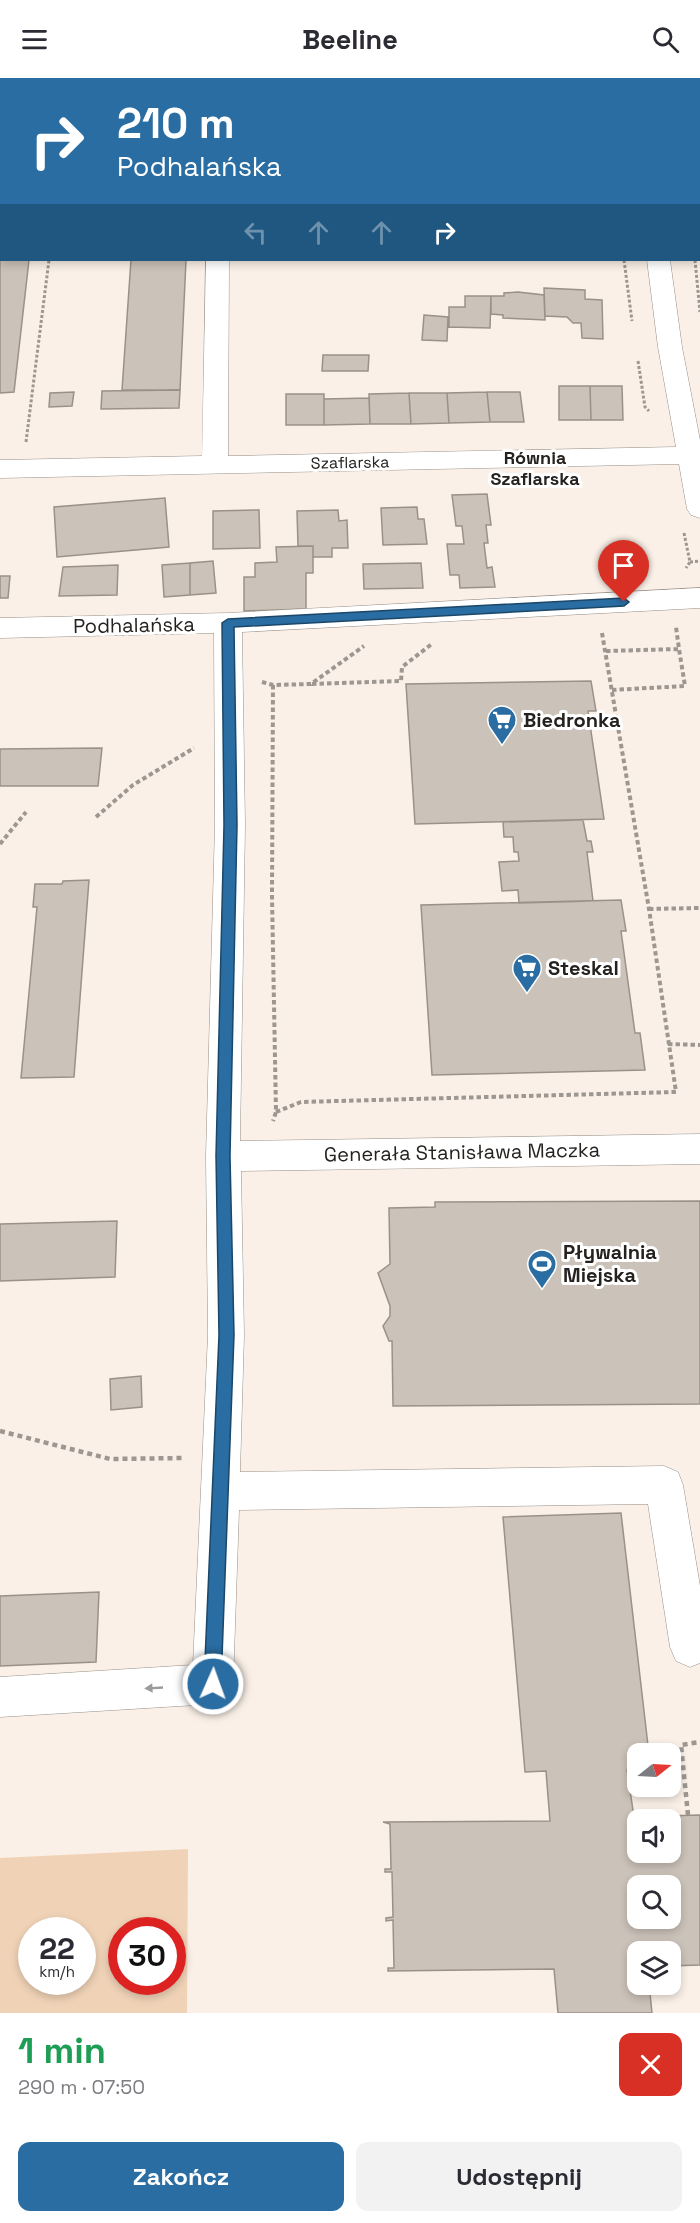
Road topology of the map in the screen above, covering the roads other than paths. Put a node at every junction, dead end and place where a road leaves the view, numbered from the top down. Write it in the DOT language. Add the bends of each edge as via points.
graph roads {
  1 [pos="217,261"];
  2 [pos="659,261"];
  3 [pos="695,456"];
  4 [pos="215,464"];
  5 [pos="0,469"];
  6 [pos="700,509"];
  7 [pos="700,598"];
  8 [pos="228,623"];
  9 [pos="0,628"];
  10 [pos="700,1149"];
  11 [pos="223,1156"];
  12 [pos="221,1474"];
  13 [pos="690,1647"];
  14 [pos="0,1697"];
  1 -- 4 [label="street"];
  2 -- 3 [label="street" via="670,347"];
  3 -- 4 [label="street, Szaflarska"];
  3 -- 6 [label="street"];
  4 -- 5 [label="street, Szaflarska"];
  7 -- 8 [label="street, Podhalańska"];
  8 -- 9 [label="street, Podhalańska"];
  8 -- 11 [label="street" via="230,825"];
  10 -- 11 [label="street, Generała Stanisława Maczka"];
  11 -- 12 [label="street" via="226,1335"];
  12 -- 13 [label="street" via="664,1485"];
  12 -- 14 [label="street, one-way" via="213,1684"];
}
